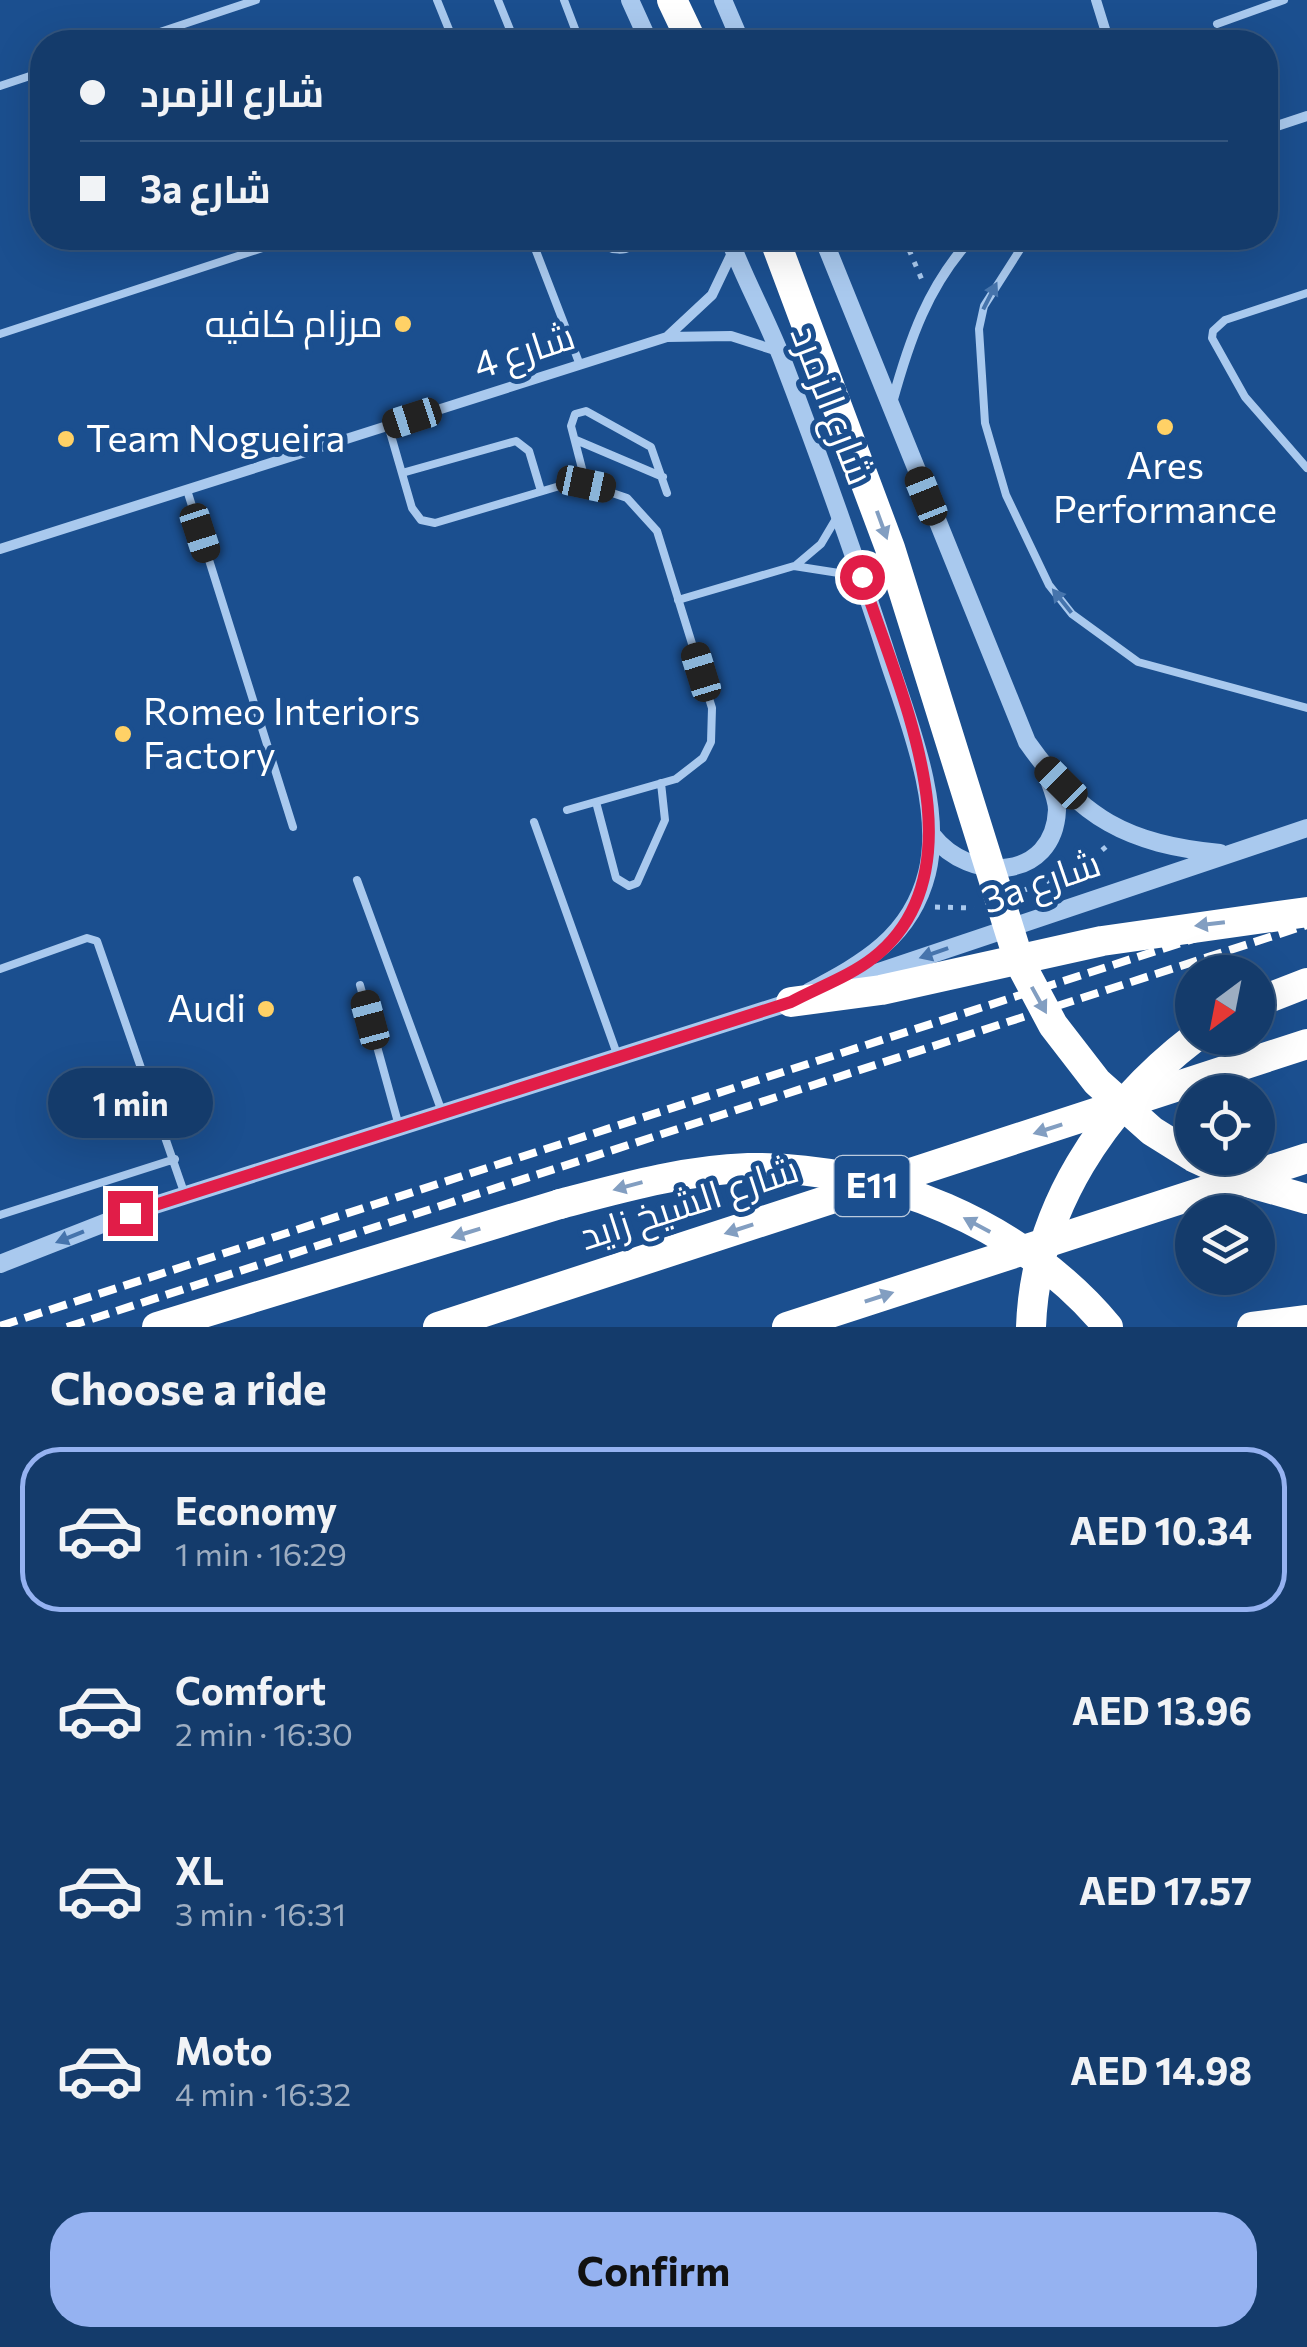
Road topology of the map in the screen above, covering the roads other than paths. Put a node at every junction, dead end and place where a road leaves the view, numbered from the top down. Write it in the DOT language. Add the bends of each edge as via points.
graph roads {
  1 [pos="256,0"];
  2 [pos="437,0"];
  3 [pos="498,0"];
  4 [pos="564,0"];
  5 [pos="630,0"];
  6 [pos="672,0"];
  7 [pos="722,0"];
  8 [pos="1096,0"];
  9 [pos="1284,0"];
  10 [pos="1217,24"];
  11 [pos="1106,27"];
  12 [pos="166,30"];
  13 [pos="449,30"];
  14 [pos="510,30"];
  15 [pos="575,30"];
  16 [pos="644,30"];
  17 [pos="686,30"];
  18 [pos="736,30"];
  19 [pos="1107,30"];
  20 [pos="1108,30"];
  21 [pos="30,76"];
  22 [pos="0,86"];
  23 [pos="1307,116"];
  24 [pos="1278,126"];
  25 [pos="256,250"];
  26 [pos="535,250"];
  27 [pos="729,250"];
  28 [pos="734,250"];
  29 [pos="778,250"];
  30 [pos="829,250"];
  31 [pos="963,250"];
  32 [pos="1020,250"];
  33 [pos="1307,294"];
  34 [pos="0,334"];
  35 [pos="666,337"];
  36 [pos="779,352"];
  37 [pos="580,365"];
  38 [pos="891,409"];
  39 [pos="388,426"];
  40 [pos="576,440"];
  41 [pos="1307,468"];
  42 [pos="402,473"];
  43 [pos="663,477"];
  44 [pos="586,484"];
  45 [pos="187,490"];
  46 [pos="541,491"];
  47 [pos="668,493"];
  48 [pos="838,513"];
  49 [pos="0,549"];
  50 [pos="794,566"];
  51 [pos="862,577"];
  52 [pos="678,600"];
  53 [pos="1307,708"];
  54 [pos="1044,766"];
  55 [pos="661,783"];
  56 [pos="596,802"];
  57 [pos="567,810"];
  58 [pos="534,822"];
  59 [pos="293,826"];
  60 [pos="1307,828"];
  61 [pos="932,835"];
  62 [pos="1225,854"];
  63 [pos="357,880"];
  64 [pos="1307,912"];
  65 [pos="0,969"];
  66 [pos="1307,983"];
  67 [pos="360,984"];
  68 [pos="1275,995"];
  69 [pos="791,1002"];
  70 [pos="1307,1044"];
  71 [pos="1175,1053"];
  72 [pos="617,1054"];
  73 [pos="442,1112"];
  74 [pos="399,1126"];
  75 [pos="1175,1145"];
  76 [pos="1307,1158"];
  77 [pos="175,1159"];
  78 [pos="1232,1175"];
  79 [pos="185,1196"];
  80 [pos="1307,1199"];
  81 [pos="0,1215"];
  82 [pos="0,1264"];
  83 [pos="1307,1320"];
  84 [pos="157,1327"];
  85 [pos="438,1327"];
  86 [pos="787,1327"];
  87 [pos="1031,1327"];
  88 [pos="1108,1327"];
  89 [pos="1252,1327"];
  1 -- 12 [label="lane"];
  2 -- 13 [label="lane"];
  3 -- 14 [label="lane"];
  4 -- 15 [label="lane"];
  5 -- 16 [label="street"];
  6 -- 17 [label="highway"];
  7 -- 18 [label="street"];
  8 -- 11 [label="street"];
  9 -- 10 [label="lane"];
  11 -- 19 [label="street"];
  11 -- 20 [label="street"];
  21 -- 22 [label="lane"];
  23 -- 24 [label="street"];
  25 -- 34 [label="lane"];
  26 -- 37 [label="lane"];
  27 -- 35 [label="street, شارع 4" via="712,295"];
  28 -- 36 [label="street, شارع الزمرد"];
  29 -- 75 [label="highway, one-way, bridge" via="890,548 1027,977 1097,1082"];
  30 -- 38 [label="street, شارع الزمرد"];
  31 -- 38 [label="street" via="933,290 907,348"];
  53 -- 32 [label="lane, one-way" via="1138,662 1072,614 1049,585 1006,494 985,422 979,329 984,306"];
  33 -- 41 [label="lane" via="1225,320 1212,338 1262,421"];
  35 -- 36 [label="street, شارع 4" via="731,336"];
  35 -- 37 [label="street, شارع 4"];
  36 -- 48 [label="street, شارع الزمرد"];
  37 -- 39 [label="street, شارع 4"];
  38 -- 54 [label="street, شارع الزمرد" via="1014,715"];
  39 -- 42 [label="lane"];
  39 -- 45 [label="street, شارع 4"];
  40 -- 43 [label="lane"];
  40 -- 43 [label="lane" via="572,419 580,411 592,413 651,447"];
  40 -- 44 [label="lane"];
  42 -- 46 [label="lane" via="516,441 529,451"];
  42 -- 46 [label="lane" via="415,515 428,523"];
  43 -- 47 [label="lane"];
  44 -- 46 [label="lane"];
  44 -- 52 [label="lane" via="618,494 644,513 657,531"];
  45 -- 49 [label="street, شارع 4"];
  45 -- 59 [label="lane"];
  48 -- 50 [label="lane" via="822,544"];
  48 -- 51 [label="street, شارع الزمرد"];
  50 -- 51 [label="lane"];
  50 -- 52 [label="lane"];
  51 -- 61 [label="street, شارع الزمرد" via="919,755"];
  52 -- 55 [label="lane" via="714,726 703,758"];
  54 -- 61 [label="street" via="1058,806 1049,836 1027,859 981,869 952,857"];
  54 -- 62 [label="street, شارع الزمرد" via="1121,833"];
  55 -- 56 [label="lane"];
  55 -- 56 [label="lane" via="664,825 630,886 616,878"];
  56 -- 57 [label="lane"];
  58 -- 72 [label="lane"];
  60 -- 62 [label="street, 3a شارع"];
  61 -- 69 [label="street, شارع الزمرد" via="928,870 897,935 872,960"];
  62 -- 69 [label="street, 3a شارع, one-way"];
  63 -- 73 [label="lane"];
  64 -- 69 [label="highway, one-way" via="1102,941 881,990"];
  65 -- 77 [label="lane" via="87,938 97,941"];
  66 -- 68 [label="highway"];
  67 -- 74 [label="lane"];
  69 -- 72 [label="street, 3a شارع"];
  70 -- 85 [label="highway, شارع الشيخ زايد / E11, one-way"];
  71 -- 87 [label="highway, bridge" via="1118,1106 1086,1152 1042,1255"];
  72 -- 73 [label="street, 3a شارع"];
  73 -- 74 [label="street, 3a شارع"];
  74 -- 79 [label="street, 3a شارع"];
  86 -- 76 [label="highway, one-way"];
  77 -- 79 [label="lane"];
  77 -- 81 [label="lane"];
  78 -- 80 [label="highway, bridge"];
  79 -- 82 [label="street, 3a شارع, one-way"];
  83 -- 89 [label="highway"];
  88 -- 84 [label="highway, one-way, bridge" via="1018,1247 933,1202 842,1175 748,1168 654,1180 560,1204"];
}
